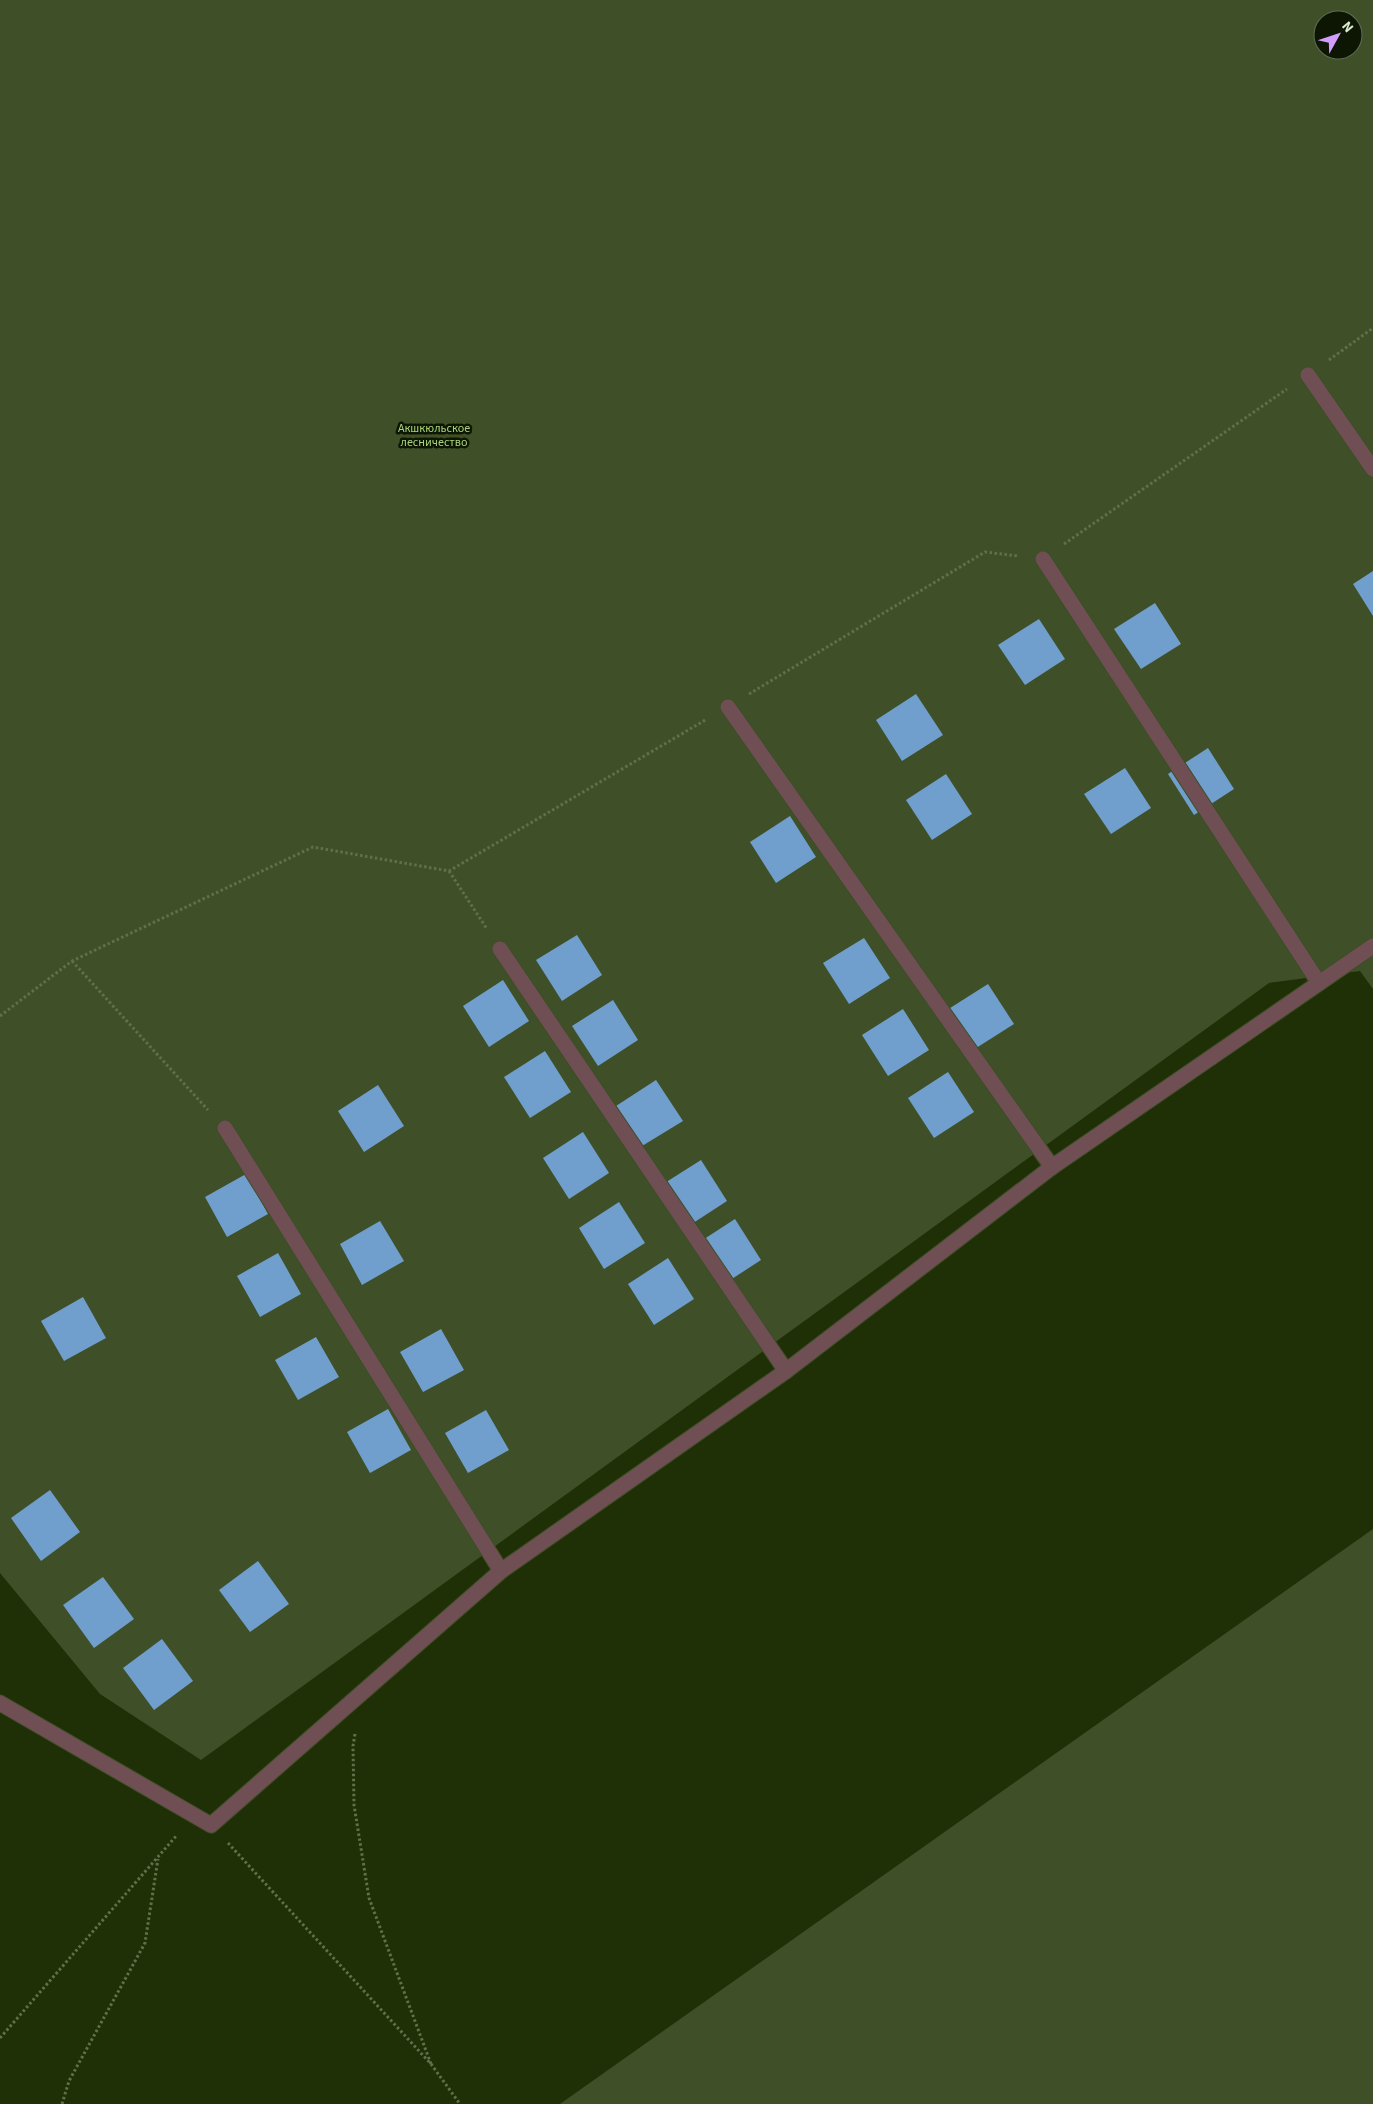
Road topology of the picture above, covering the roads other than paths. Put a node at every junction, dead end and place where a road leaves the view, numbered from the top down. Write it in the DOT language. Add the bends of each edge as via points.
graph roads {
  1 [pos="1308,375"];
  2 [pos="1373,470"];
  3 [pos="1043,559"];
  4 [pos="728,707"];
  5 [pos="1373,946"];
  6 [pos="500,949"];
  7 [pos="1320,983"];
  8 [pos="225,1128"];
  9 [pos="1052,1167"];
  10 [pos="786,1371"];
  11 [pos="501,1571"];
  12 [pos="0,1702"];
  1 -- 2 [label="street"];
  3 -- 7 [label="street"];
  4 -- 9 [label="street"];
  5 -- 7 [label="street"];
  6 -- 10 [label="street"];
  7 -- 9 [label="street"];
  8 -- 11 [label="street"];
  9 -- 10 [label="street"];
  10 -- 11 [label="street"];
  11 -- 12 [label="street" via="211,1825"];
}
